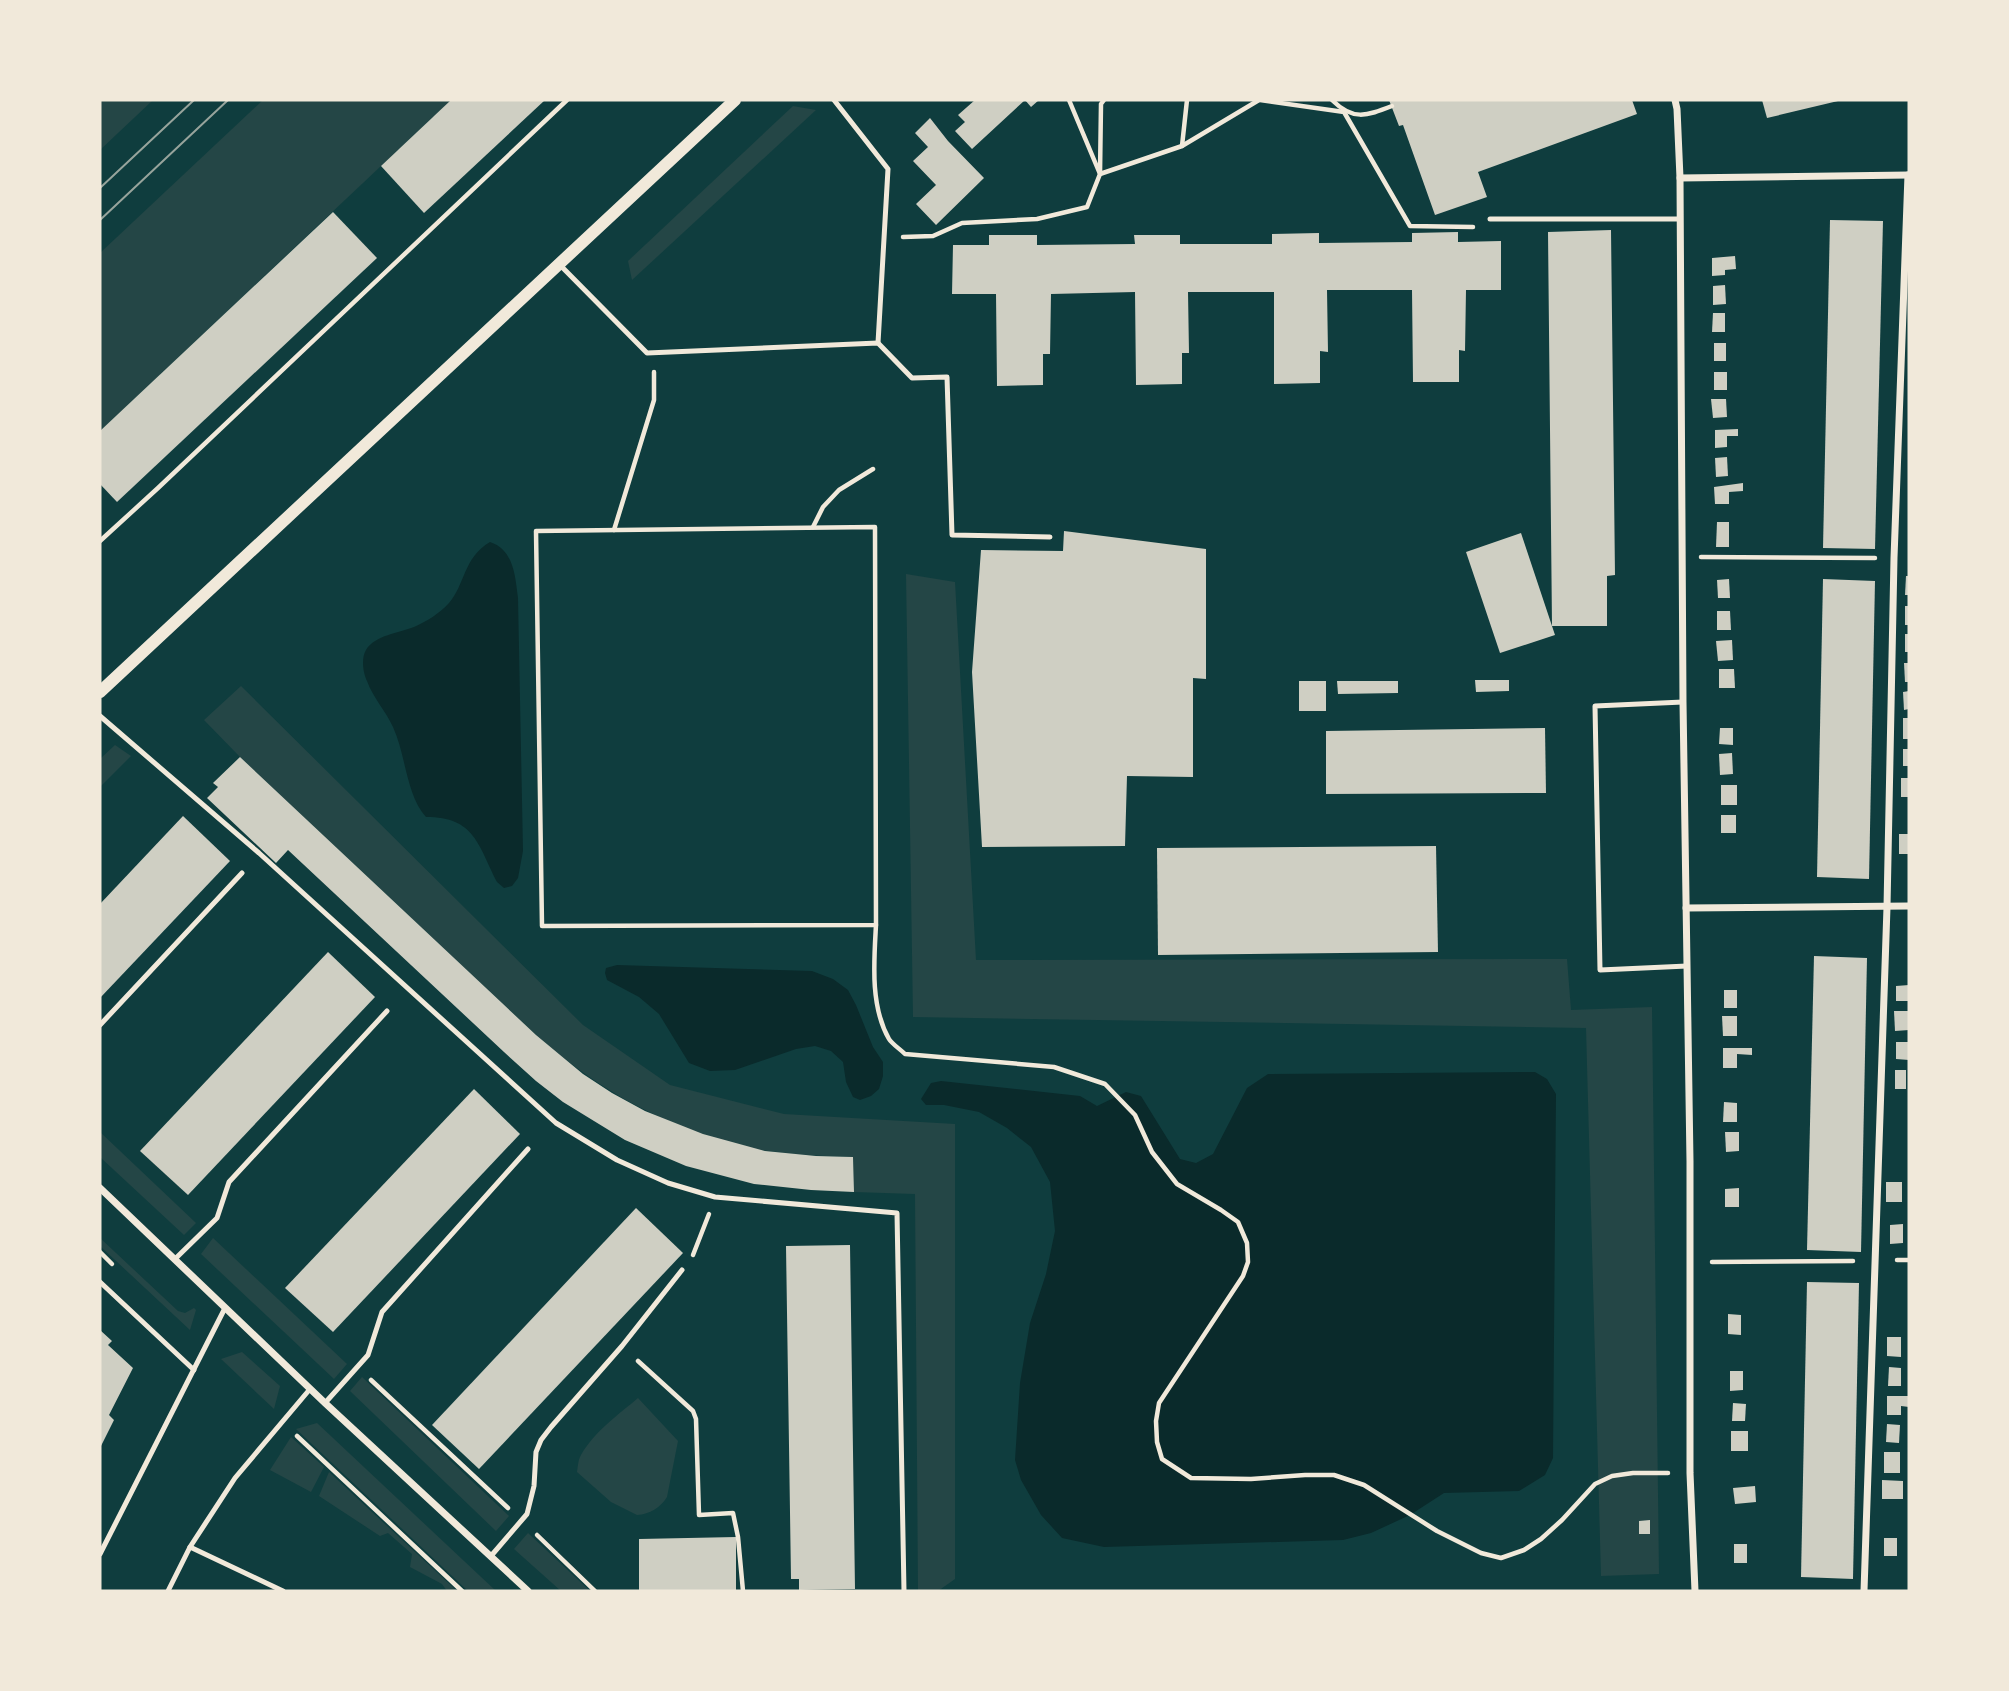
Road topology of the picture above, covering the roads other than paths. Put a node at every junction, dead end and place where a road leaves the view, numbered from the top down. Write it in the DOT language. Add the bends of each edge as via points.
graph roads {
  1 [pos="735,100"];
  2 [pos="834,100"];
  3 [pos="1675,100"];
  4 [pos="1909,175"];
  5 [pos="1680,178"];
  6 [pos="1490,219"];
  7 [pos="1680,219"];
  8 [pos="559,264"];
  9 [pos="878,343"];
  10 [pos="1050,537"];
  11 [pos="100,692"];
  12 [pos="1683,702"];
  13 [pos="100,716"];
  14 [pos="242,873"];
  15 [pos="1909,906"];
  16 [pos="1887,907"];
  17 [pos="1686,908"];
  18 [pos="1687,966"];
  19 [pos="387,1011"];
  20 [pos="100,1025"];
  21 [pos="528,1149"];
  22 [pos="100,1188"];
  23 [pos="174,1259"];
  24 [pos="682,1270"];
  25 [pos="100,1282"];
  26 [pos="226,1308"];
  27 [pos="194,1370"];
  28 [pos="310,1389"];
  29 [pos="325,1403"];
  30 [pos="190,1547"];
  31 [pos="100,1554"];
  32 [pos="491,1556"];
  33 [pos="168,1591"];
  34 [pos="284,1591"];
  35 [pos="528,1591"];
  36 [pos="904,1591"];
  37 [pos="1695,1591"];
  38 [pos="1864,1591"];
  1 -- 8 [label="street"];
  2 -- 9 [label="lane" via="888,169"];
  3 -- 5 [label="street"];
  4 -- 5 [label="street"];
  4 -- 16 [label="street"];
  5 -- 7 [label="street"];
  6 -- 7 [label="lane"];
  7 -- 12 [label="street"];
  8 -- 9 [label="lane" via="647,353"];
  8 -- 11 [label="street"];
  9 -- 10 [label="lane" via="912,377 947,377 952,535"];
  12 -- 17 [label="street"];
  12 -- 18 [label="lane" via="1595,706 1600,971"];
  13 -- 36 [label="lane" via="259,853 556,1123 617,1160 668,1183 715,1197 897,1213"];
  14 -- 20 [label="lane"];
  15 -- 16 [label="street"];
  16 -- 17 [label="street"];
  16 -- 38 [label="street"];
  17 -- 18 [label="street"];
  18 -- 37 [label="street"];
  19 -- 23 [label="lane" via="229,1182 217,1218"];
  21 -- 29 [label="lane" via="382,1312 368,1354"];
  22 -- 23 [label="street"];
  23 -- 26 [label="street"];
  24 -- 32 [label="lane" via="541,1440 527,1514"];
  25 -- 27 [label="lane"];
  26 -- 27 [label="lane"];
  26 -- 28 [label="street"];
  27 -- 31 [label="lane"];
  28 -- 29 [label="street"];
  28 -- 30 [label="lane" via="235,1478"];
  29 -- 32 [label="street"];
  30 -- 33 [label="lane"];
  30 -- 34 [label="lane"];
  32 -- 35 [label="street"];
}
